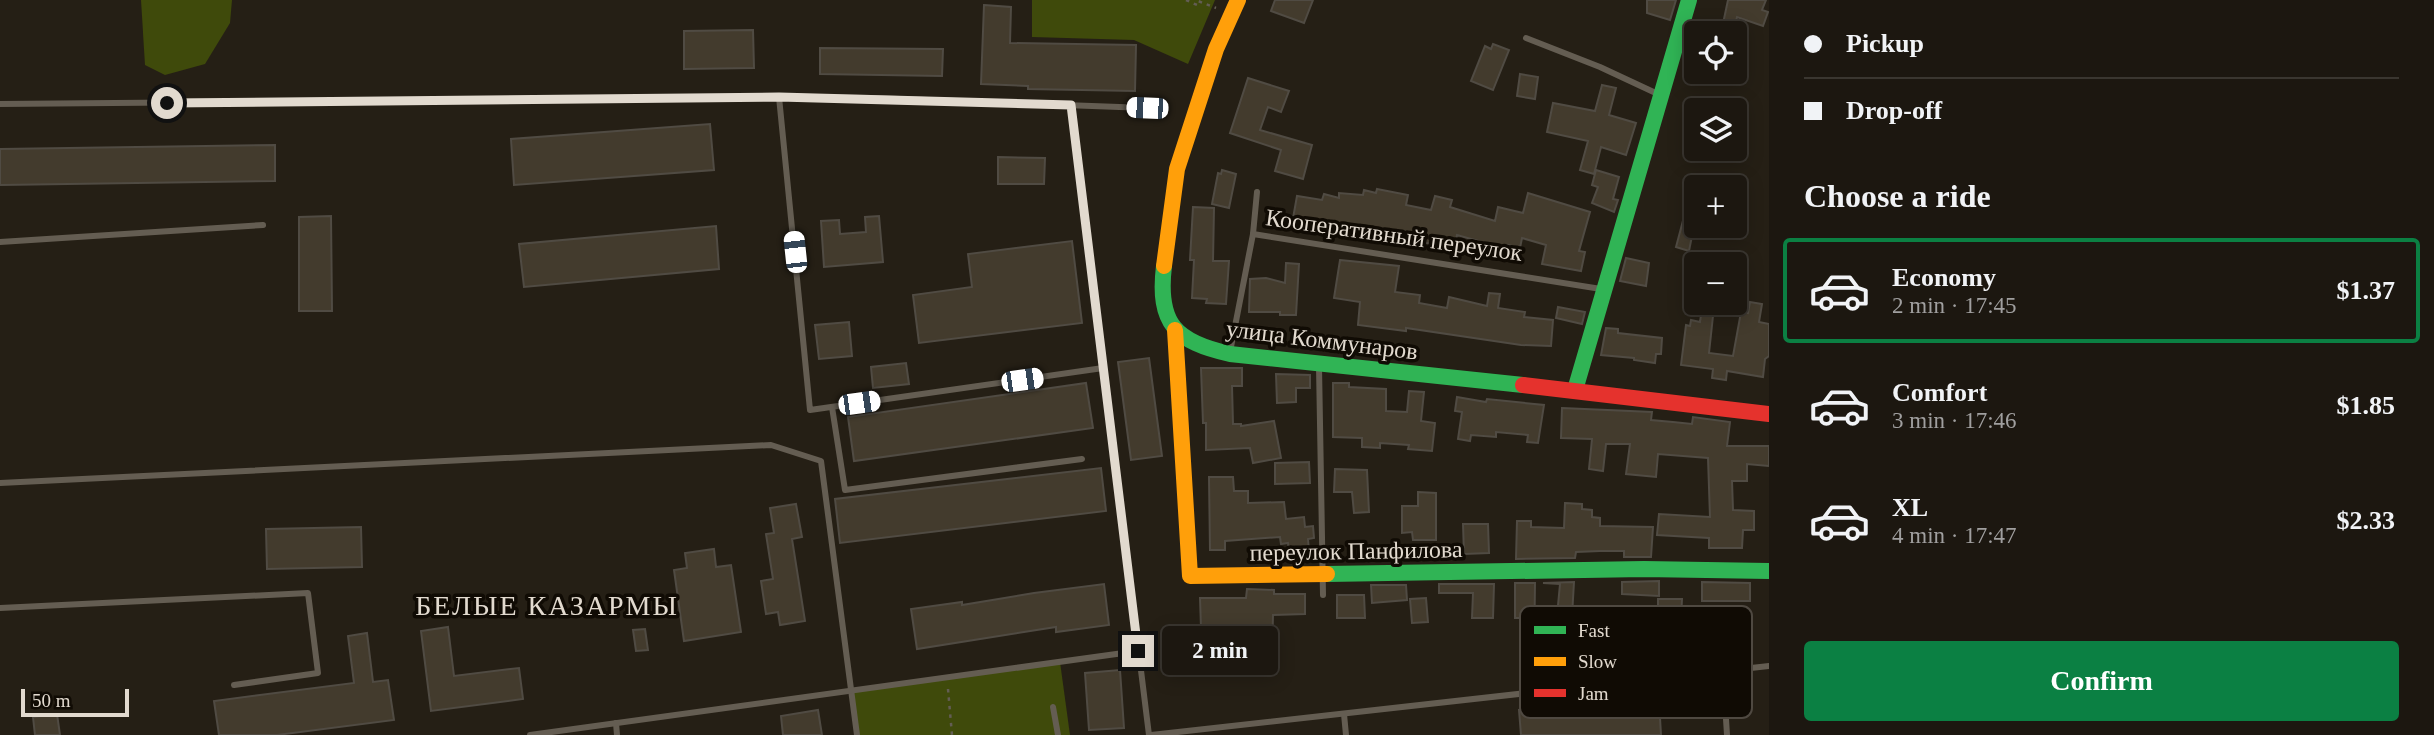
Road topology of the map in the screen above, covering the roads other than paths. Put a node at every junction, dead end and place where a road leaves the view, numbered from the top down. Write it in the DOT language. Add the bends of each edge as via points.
graph roads {
  1 [pos="1238,0"];
  2 [pos="1689,0"];
  3 [pos="1526,38"];
  4 [pos="1660,95"];
  5 [pos="779,97"];
  6 [pos="0,104"];
  7 [pos="1071,105"];
  8 [pos="1147,108"];
  9 [pos="1257,192"];
  10 [pos="263,225"];
  11 [pos="1253,234"];
  12 [pos="0,242"];
  13 [pos="1605,289"];
  14 [pos="1175,330"];
  15 [pos="1230,354"];
  16 [pos="1319,365"];
  17 [pos="1103,368"];
  18 [pos="1575,390"];
  19 [pos="832,407"];
  20 [pos="1769,414"];
  21 [pos="1082,459"];
  22 [pos="0,483"];
  23 [pos="1769,571"];
  24 [pos="1323,574"];
  25 [pos="1323,595"];
  26 [pos="0,608"];
  27 [pos="1138,651"];
  28 [pos="234,685"];
  29 [pos="852,692"];
  30 [pos="1520,694"];
  31 [pos="1053,707"];
  32 [pos="1345,713"];
  33 [pos="616,723"];
  34 [pos="530,735"];
  35 [pos="617,735"];
  36 [pos="857,735"];
  37 [pos="1058,735"];
  38 [pos="1150,735"];
  39 [pos="1346,735"];
  1 -- 14 [label="street" via="1216,49 1177,169 1162,284"];
  2 -- 4 [label="street"];
  3 -- 4 [label="lane"];
  4 -- 13 [label="street"];
  5 -- 6 [label="lane"];
  5 -- 7 [label="lane"];
  5 -- 19 [label="lane" via="810,410"];
  7 -- 8 [label="lane"];
  7 -- 17 [label="lane"];
  9 -- 11 [label="lane"];
  10 -- 12 [label="lane"];
  11 -- 13 [label="lane, Кооперативный переулок"];
  11 -- 15 [label="lane, Кооперативный переулок"];
  13 -- 18 [label="street"];
  14 -- 15 [label="street, улица Коммунаров" via="1189,342"];
  14 -- 24 [label="street, переулок Панфилова" via="1190,576"];
  15 -- 16 [label="street, улица Коммунаров"];
  16 -- 18 [label="street, улица Коммунаров"];
  16 -- 24 [label="lane"];
  17 -- 19 [label="lane"];
  17 -- 27 [label="lane"];
  18 -- 20 [label="street, улица Коммунаров"];
  19 -- 21 [label="lane" via="845,490"];
  22 -- 29 [label="lane" via="771,445 821,461"];
  23 -- 24 [label="street, переулок Панфилова"];
  24 -- 25 [label="lane"];
  26 -- 28 [label="lane" via="308,593 318,673"];
  27 -- 29 [label="lane"];
  27 -- 38 [label="lane"];
  29 -- 33 [label="lane"];
  29 -- 36 [label="lane"];
  30 -- 32 [label="lane"];
  31 -- 37 [label="lane"];
  32 -- 38 [label="lane"];
  32 -- 39 [label="lane"];
  33 -- 34 [label="lane"];
  33 -- 35 [label="lane"];
}
